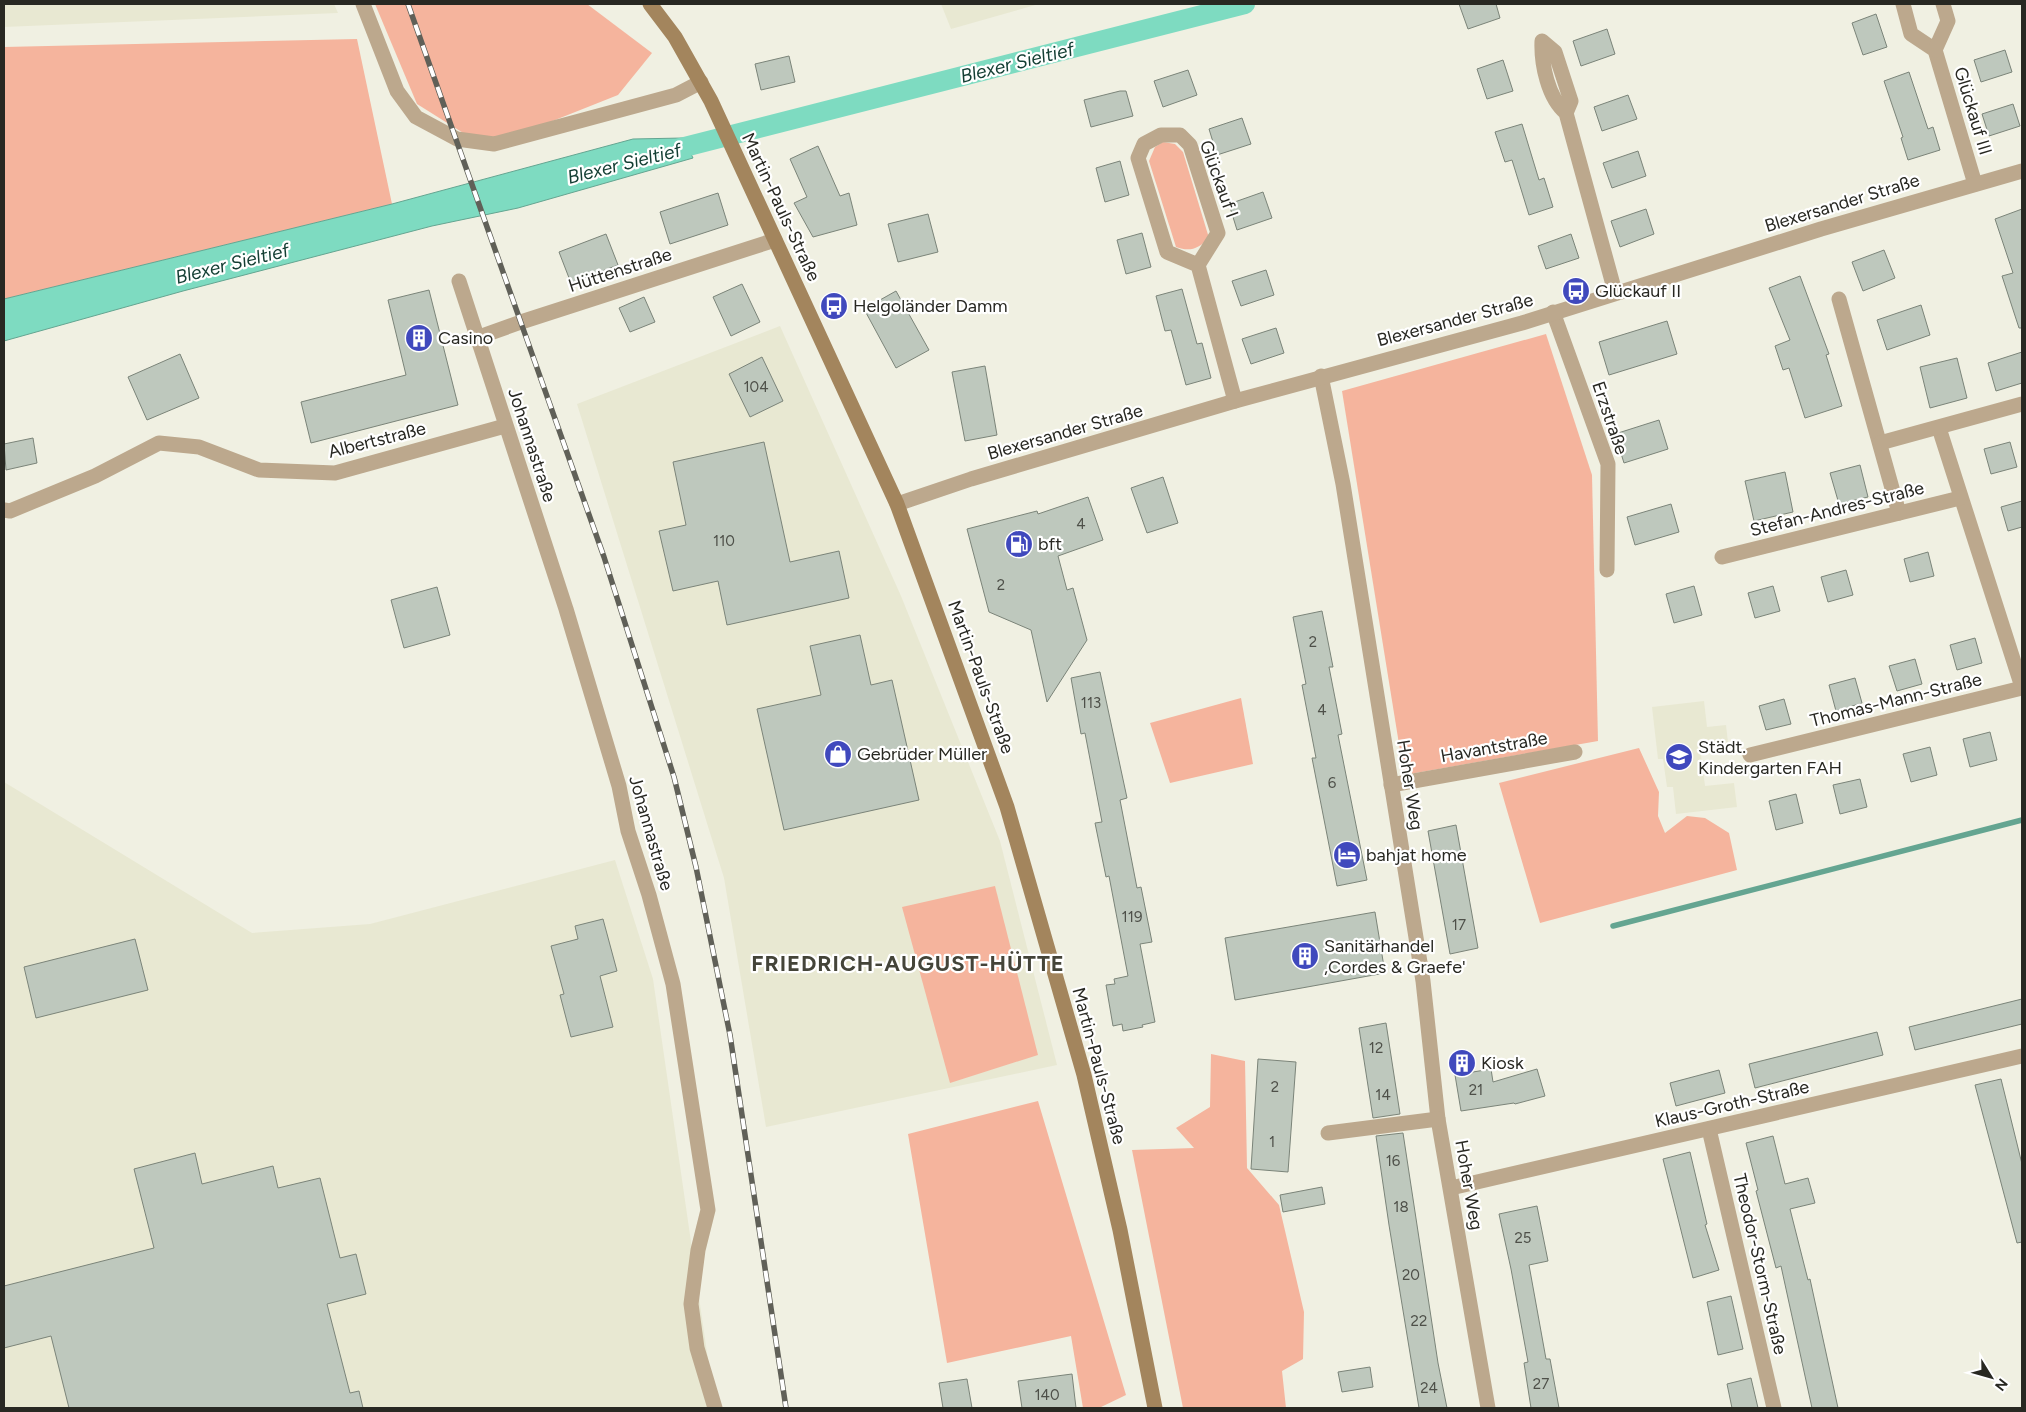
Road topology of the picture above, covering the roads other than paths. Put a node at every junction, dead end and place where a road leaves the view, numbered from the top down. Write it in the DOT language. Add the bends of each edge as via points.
graph roads {
  1 [pos="363,4"];
  2 [pos="650,4"];
  3 [pos="1902,4"];
  4 [pos="1943,4"];
  5 [pos="1935,50"];
  6 [pos="701,82"];
  7 [pos="1566,113"];
  8 [pos="2022,171"];
  9 [pos="1975,184"];
  10 [pos="774,240"];
  11 [pos="1198,265"];
  12 [pos="459,281"];
  13 [pos="1615,292"];
  14 [pos="1838,299"];
  15 [pos="1553,312"];
  16 [pos="479,338"];
  17 [pos="1321,376"];
  18 [pos="1235,401"];
  19 [pos="2022,404"];
  20 [pos="505,426"];
  21 [pos="1939,428"];
  22 [pos="1880,443"];
  23 [pos="1960,498"];
  24 [pos="897,504"];
  25 [pos="4,510"];
  26 [pos="1899,512"];
  27 [pos="1722,557"];
  28 [pos="1607,570"];
  29 [pos="2022,688"];
  30 [pos="1575,752"];
  31 [pos="1750,755"];
  32 [pos="1391,785"];
  33 [pos="2022,1058"];
  34 [pos="1438,1119"];
  35 [pos="1709,1129"];
  36 [pos="1328,1133"];
  37 [pos="1451,1188"];
  38 [pos="715,1408"];
  39 [pos="1155,1408"];
  40 [pos="1488,1408"];
  41 [pos="1774,1408"];
  1 -- 6 [label="street" via="397,91 416,117 457,140 494,144 597,118 676,94"];
  2 -- 6 [label="street, Martin-Pauls-Straße" via="676,38"];
  3 -- 5 [label="street, Glückauf III" via="1911,34"];
  4 -- 5 [label="street, Glückauf III" via="1948,21"];
  5 -- 9 [label="street, Glückauf III"];
  6 -- 10 [label="street, Martin-Pauls-Straße"];
  7 -- 13 [label="street"];
  8 -- 9 [label="street, Blexersander Straße"];
  9 -- 13 [label="street, Blexersander Straße"];
  10 -- 16 [label="street, Hüttenstraße"];
  10 -- 24 [label="street, Martin-Pauls-Straße"];
  11 -- 11 [label="street, Glückauf I" via="1218,233 1190,146 1180,135 1161,135 1144,144 1138,158 1167,252"];
  11 -- 18 [label="street"];
  12 -- 16 [label="street, Johannastraße"];
  13 -- 15 [label="street, Blexersander Straße"];
  14 -- 22 [label="street"];
  15 -- 17 [label="street, Blexersander Straße"];
  15 -- 28 [label="street, Erzstraße" via="1608,464"];
  16 -- 20 [label="street, Johannastraße"];
  17 -- 18 [label="street, Blexersander Straße"];
  17 -- 32 [label="street, Hoher Weg" via="1343,484"];
  18 -- 24 [label="street, Blexersander Straße" via="970,479"];
  19 -- 21 [label="street"];
  20 -- 25 [label="street, Albertstraße" via="335,473 259,470 199,447 159,443 95,476 10,511"];
  20 -- 38 [label="street, Johannastraße" via="566,610 619,786 628,831 673,984 708,1210 698,1250 692,1304 697,1348"];
  21 -- 22 [label="street"];
  21 -- 23 [label="street"];
  22 -- 26 [label="street"];
  23 -- 26 [label="street, Stefan-Andres-Straße"];
  23 -- 29 [label="street"];
  24 -- 39 [label="street, Martin-Pauls-Straße" via="1007,807 1084,1075 1120,1230"];
  26 -- 27 [label="street, Stefan-Andres-Straße"];
  29 -- 31 [label="street, Thomas-Mann-Straße"];
  30 -- 32 [label="street, Havantstraße"];
  32 -- 34 [label="street, Hoher Weg" via="1423,980"];
  33 -- 35 [label="street, Klaus-Groth-Straße"];
  34 -- 36 [label="street"];
  34 -- 37 [label="street, Hoher Weg"];
  35 -- 37 [label="street, Klaus-Groth-Straße"];
  35 -- 41 [label="street, Theodor-Storm-Straße"];
  37 -- 40 [label="street, Hoher Weg"];
}
